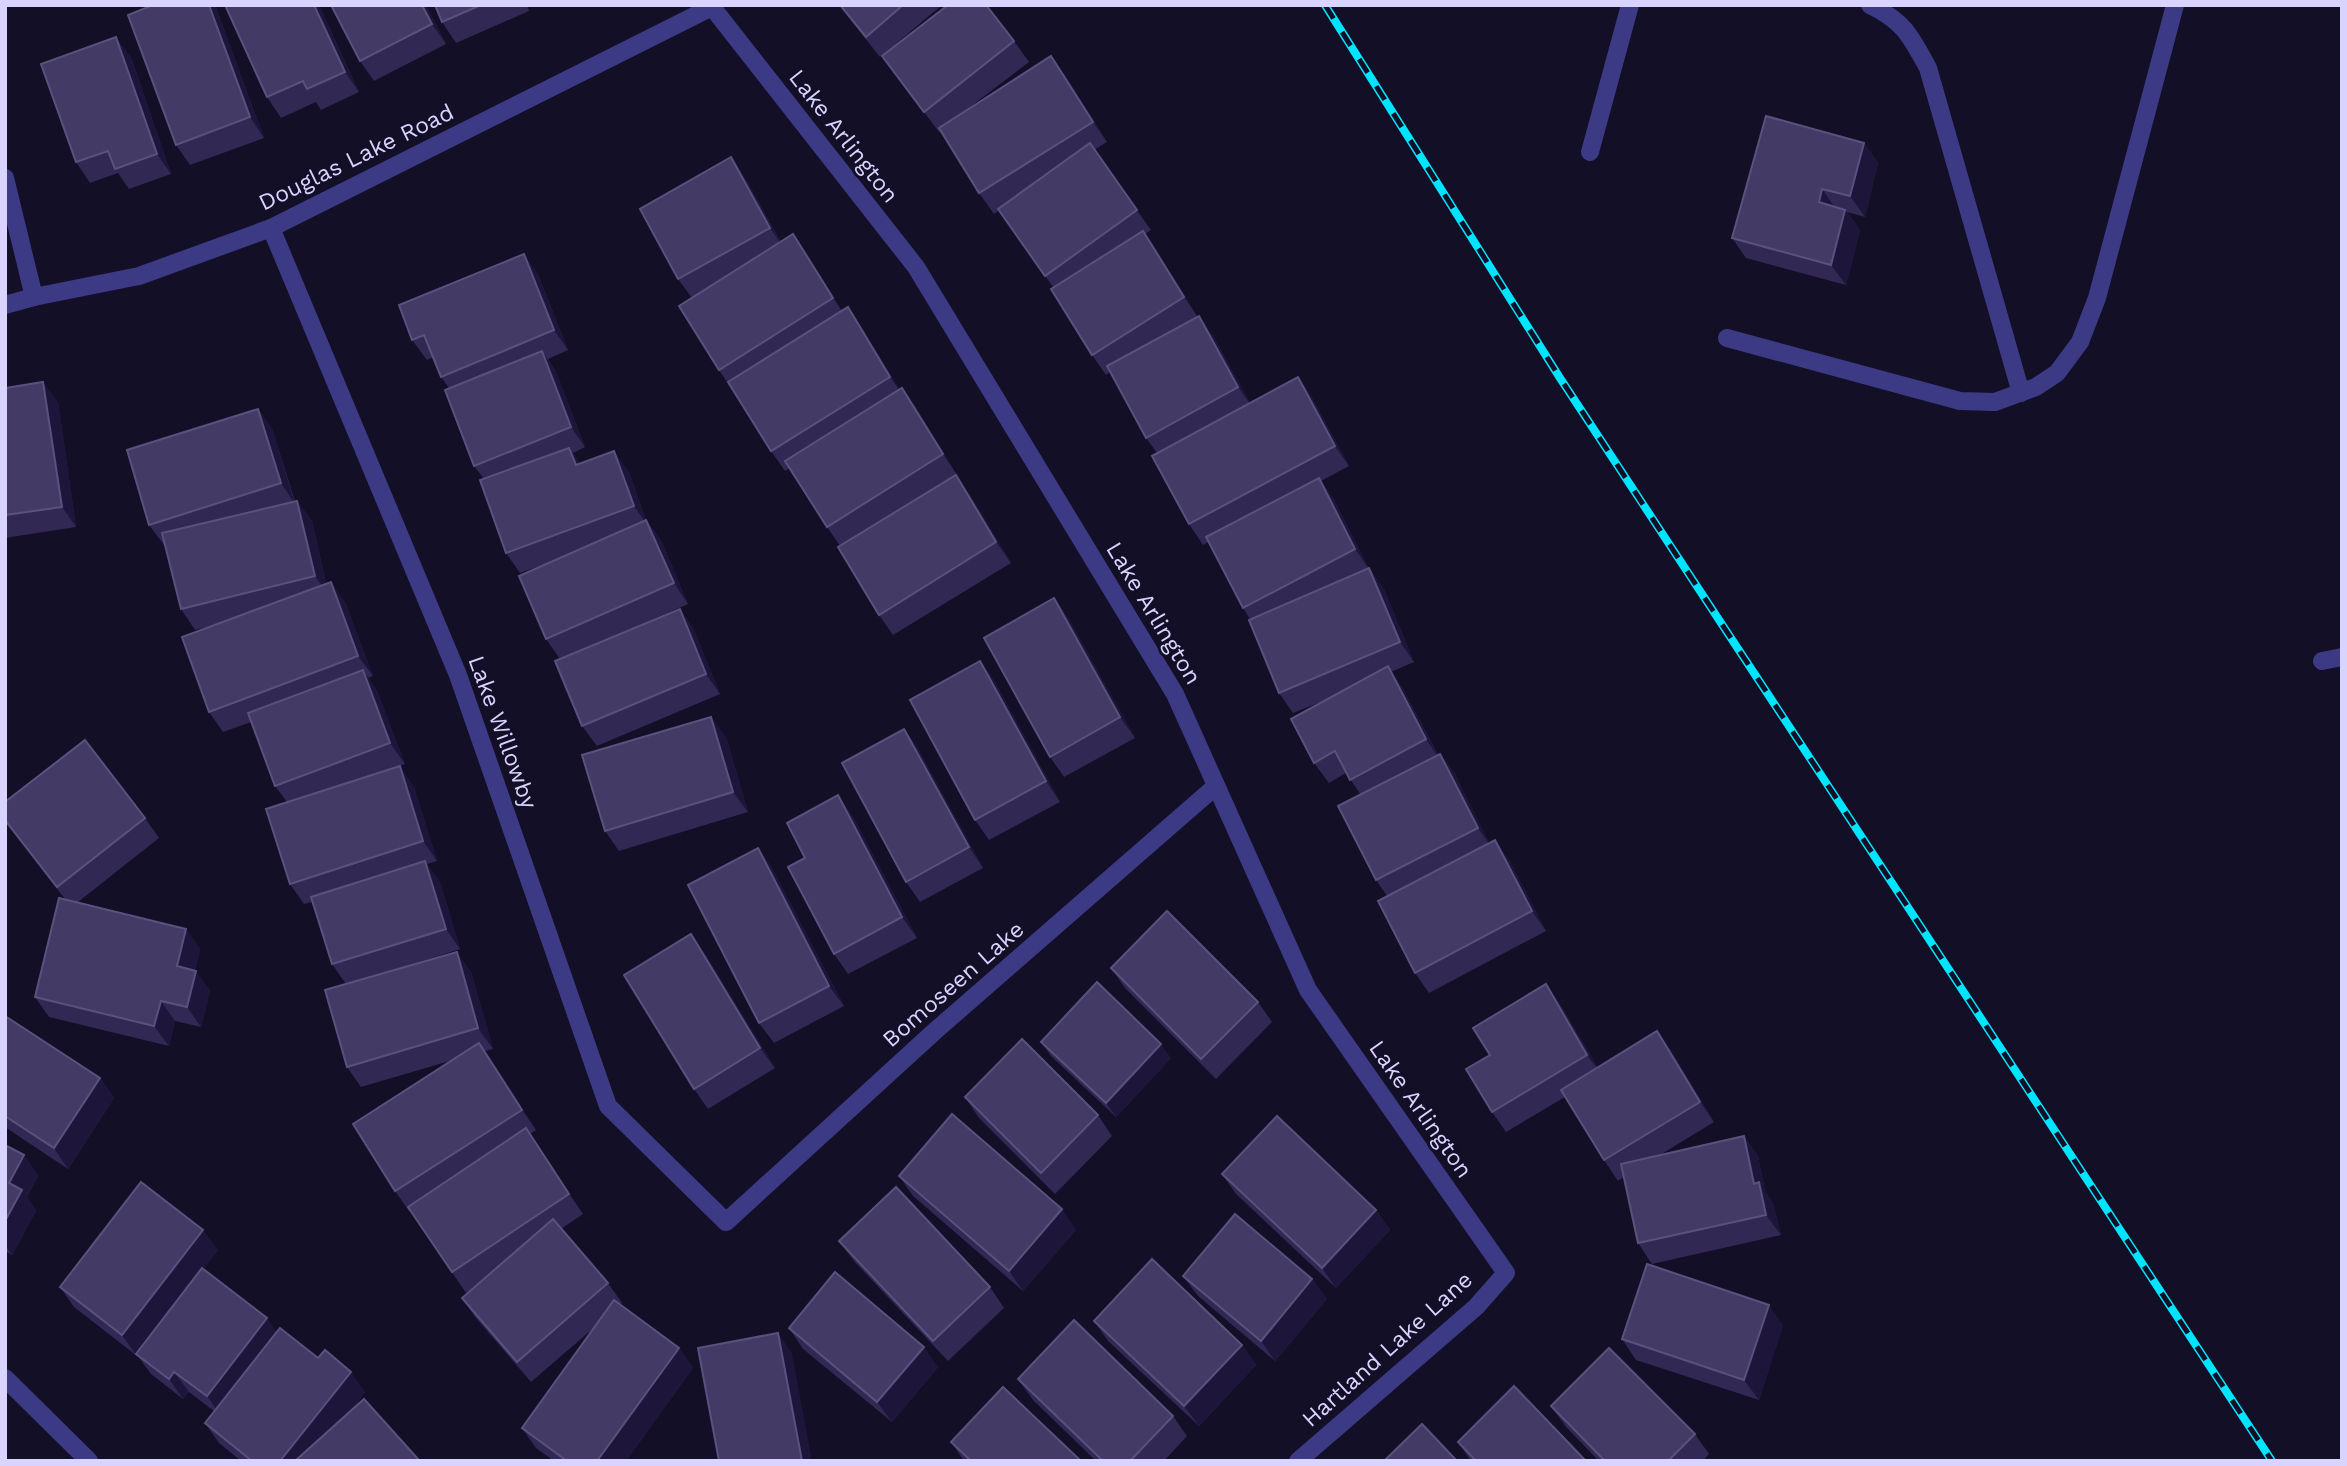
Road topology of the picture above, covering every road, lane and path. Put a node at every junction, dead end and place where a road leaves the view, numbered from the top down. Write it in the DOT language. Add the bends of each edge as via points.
graph roads {
  1 [pos="1630,5"];
  2 [pos="1870,5"];
  3 [pos="2175,5"];
  4 [pos="712,7"];
  5 [pos="1590,152"];
  6 [pos="5,178"];
  7 [pos="271,228"];
  8 [pos="34,297"];
  9 [pos="5,305"];
  10 [pos="1727,338"];
  11 [pos="2021,393"];
  12 [pos="2342,657"];
  13 [pos="2322,662"];
  14 [pos="1216,786"];
  15 [pos="726,1222"];
  16 [pos="1506,1273"];
  17 [pos="5,1378"];
  18 [pos="89,1461"];
  19 [pos="1298,1461"];
  1 -- 5 [label="street"];
  2 -- 11 [label="street" via="1891,15 1911,37 1928,68"];
  3 -- 11 [label="street" via="2097,298 2080,342 2057,373"];
  4 -- 7 [label="street, Douglas Lake Road"];
  4 -- 14 [label="street, Lake Arlington" via="916,267 1175,694"];
  6 -- 8 [label="street"];
  7 -- 8 [label="street, Douglas Lake Road" via="139,276"];
  7 -- 15 [label="street, Lake Willowby" via="458,675 608,1106"];
  8 -- 9 [label="street, Douglas Lake Road"];
  10 -- 11 [label="street" via="1960,401 1995,402"];
  12 -- 13 [label="street"];
  14 -- 15 [label="street, Bomoseen Lake"];
  14 -- 16 [label="street, Lake Arlington" via="1308,990"];
  16 -- 19 [label="street, Hartland Lake Lane" via="1476,1307"];
  17 -- 18 [label="street"];
}
